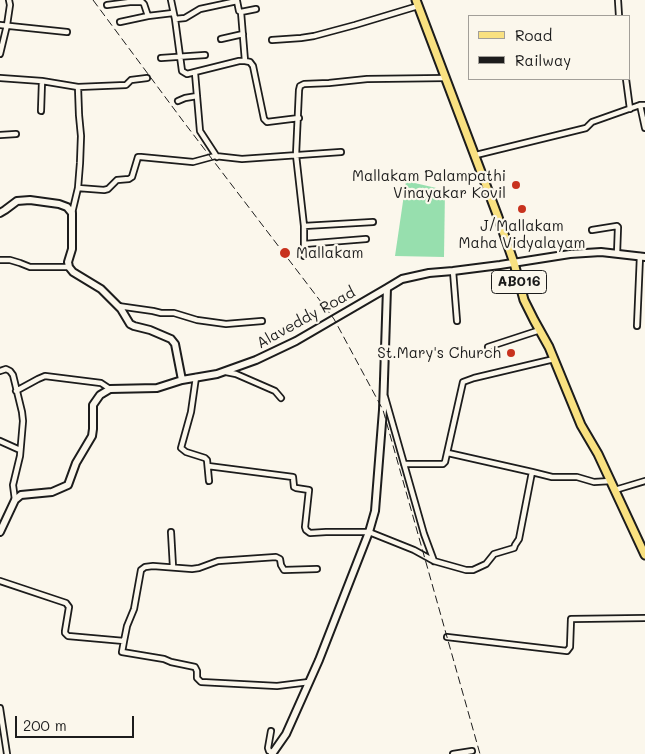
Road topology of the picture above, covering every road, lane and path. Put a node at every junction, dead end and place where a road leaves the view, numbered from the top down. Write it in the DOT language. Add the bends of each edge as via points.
graph roads {
  1 [pos="9,0"];
  2 [pos="171,0"];
  3 [pos="237,0"];
  4 [pos="618,0"];
  5 [pos="417,3"];
  6 [pos="107,5"];
  7 [pos="256,9"];
  8 [pos="241,12"];
  9 [pos="174,13"];
  10 [pos="619,15"];
  11 [pos="148,16"];
  12 [pos="175,19"];
  13 [pos="120,22"];
  14 [pos="0,25"];
  15 [pos="7,26"];
  16 [pos="67,32"];
  17 [pos="243,34"];
  18 [pos="221,38"];
  19 [pos="272,40"];
  20 [pos="0,54"];
  21 [pos="205,54"];
  22 [pos="180,56"];
  23 [pos="161,58"];
  24 [pos="245,61"];
  25 [pos="195,73"];
  26 [pos="0,78"];
  27 [pos="147,78"];
  28 [pos="446,78"];
  29 [pos="626,80"];
  30 [pos="42,81"];
  31 [pos="78,87"];
  32 [pos="197,96"];
  33 [pos="178,101"];
  34 [pos="642,105"];
  35 [pos="630,109"];
  36 [pos="41,111"];
  37 [pos="298,118"];
  38 [pos="645,128"];
  39 [pos="0,134"];
  40 [pos="16,134"];
  41 [pos="341,152"];
  42 [pos="296,155"];
  43 [pos="476,155"];
  44 [pos="217,157"];
  45 [pos="78,188"];
  46 [pos="72,212"];
  47 [pos="0,213"];
  48 [pos="373,222"];
  49 [pos="304,226"];
  50 [pos="592,230"];
  51 [pos="366,239"];
  52 [pos="304,244"];
  53 [pos="618,254"];
  54 [pos="304,256"];
  55 [pos="643,256"];
  56 [pos="0,260"];
  57 [pos="514,263"];
  58 [pos="69,267"];
  59 [pos="453,271"];
  60 [pos="387,288"];
  61 [pos="118,306"];
  62 [pos="262,321"];
  63 [pos="457,321"];
  64 [pos="637,326"];
  65 [pos="540,330"];
  66 [pos="488,347"];
  67 [pos="554,359"];
  68 [pos="0,370"];
  69 [pos="225,371"];
  70 [pos="196,377"];
  71 [pos="182,380"];
  72 [pos="110,389"];
  73 [pos="384,390"];
  74 [pos="16,391"];
  75 [pos="282,398"];
  76 [pos="0,441"];
  77 [pos="20,450"];
  78 [pos="448,453"];
  79 [pos="404,464"];
  80 [pos="208,466"];
  81 [pos="532,472"];
  82 [pos="209,481"];
  83 [pos="611,481"];
  84 [pos="645,481"];
  85 [pos="615,490"];
  86 [pos="15,500"];
  87 [pos="0,532"];
  88 [pos="171,532"];
  89 [pos="369,532"];
  90 [pos="645,555"];
  91 [pos="434,561"];
  92 [pos="173,568"];
  93 [pos="317,569"];
  94 [pos="0,581"];
  95 [pos="645,618"];
  96 [pos="447,637"];
  97 [pos="124,640"];
  98 [pos="309,682"];
  99 [pos="0,708"];
  100 [pos="270,731"];
  101 [pos="472,751"];
  102 [pos="273,753"];
  103 [pos="7,754"];
  104 [pos="453,754"];
  1 -- 15 [label="street"];
  2 -- 9 [label="street"];
  3 -- 8 [label="street"];
  3 -- 12 [label="street"];
  4 -- 10 [label="street"];
  5 -- 19 [label="street" via="314,36"];
  5 -- 28 [label="main road, AB016"];
  6 -- 11 [label="street" via="142,2"];
  7 -- 8 [label="street"];
  8 -- 17 [label="street"];
  9 -- 11 [label="street"];
  9 -- 12 [label="street"];
  11 -- 13 [label="street"];
  12 -- 22 [label="street"];
  14 -- 15 [label="street"];
  15 -- 16 [label="street"];
  15 -- 20 [label="street"];
  17 -- 18 [label="street"];
  17 -- 24 [label="street"];
  21 -- 22 [label="street"];
  22 -- 23 [label="street"];
  22 -- 25 [label="street" via="182,71"];
  24 -- 25 [label="street"];
  24 -- 37 [label="street" via="253,66 264,119 267,122"];
  25 -- 32 [label="street"];
  26 -- 30 [label="street"];
  27 -- 31 [label="street" via="126,84"];
  28 -- 37 [label="street" via="304,84 299,90"];
  28 -- 43 [label="main road, AB016"];
  29 -- 35 [label="street"];
  30 -- 31 [label="street"];
  30 -- 36 [label="street"];
  31 -- 45 [label="street" via="81,136"];
  32 -- 33 [label="street"];
  32 -- 44 [label="street" via="200,131"];
  34 -- 35 [label="street"];
  34 -- 38 [label="street"];
  35 -- 43 [label="street" via="592,122 586,128"];
  37 -- 42 [label="street"];
  39 -- 40 [label="street"];
  41 -- 42 [label="street"];
  42 -- 44 [label="street" via="242,159"];
  42 -- 49 [label="street"];
  43 -- 57 [label="main road, AB016"];
  44 -- 45 [label="street" via="193,162 138,157 129,179 117,180 104,190"];
  45 -- 46 [label="street"];
  46 -- 47 [label="street" via="59,204 30,200 17,201"];
  46 -- 58 [label="street"];
  48 -- 49 [label="street"];
  49 -- 52 [label="street"];
  50 -- 53 [label="street" via="617,226"];
  51 -- 52 [label="street"];
  52 -- 54 [label="street"];
  53 -- 55 [label="street, Alaveddy Road"];
  53 -- 57 [label="street, Alaveddy Road" via="570,254"];
  55 -- 64 [label="street"];
  56 -- 58 [label="street" via="30,267"];
  57 -- 59 [label="street, Alaveddy Road"];
  57 -- 65 [label="main road, AB016" via="524,300"];
  58 -- 61 [label="street" via="102,289"];
  59 -- 60 [label="street, Alaveddy Road" via="402,279"];
  59 -- 63 [label="street"];
  60 -- 69 [label="street, Alaveddy Road" via="296,341"];
  60 -- 73 [label="street"];
  61 -- 62 [label="street" via="226,324"];
  61 -- 71 [label="street" via="130,324 171,339 175,344"];
  65 -- 66 [label="street"];
  65 -- 67 [label="main road, AB016"];
  67 -- 78 [label="street" via="463,382"];
  67 -- 83 [label="main road, AB016" via="581,425"];
  68 -- 74 [label="street" via="10,371"];
  69 -- 70 [label="street, Alaveddy Road"];
  69 -- 75 [label="street" via="275,391"];
  70 -- 71 [label="street, Alaveddy Road"];
  70 -- 80 [label="street" via="181,448 205,458"];
  71 -- 72 [label="street, Alaveddy Road" via="157,388"];
  72 -- 74 [label="street" via="101,383 45,376"];
  72 -- 86 [label="street" via="93,405 92,436 68,485 52,492 21,495"];
  73 -- 79 [label="street"];
  73 -- 89 [label="street" via="375,511"];
  74 -- 77 [label="street" via="22,412"];
  76 -- 77 [label="street"];
  77 -- 86 [label="street"];
  78 -- 79 [label="street" via="443,464"];
  78 -- 81 [label="street"];
  79 -- 91 [label="street"];
  80 -- 82 [label="street"];
  80 -- 89 [label="street" via="293,477 294,487 309,490 305,527 310,533"];
  81 -- 83 [label="street" via="594,482"];
  81 -- 91 [label="street" via="514,548 494,554 486,564 473,570"];
  83 -- 85 [label="main road, AB016"];
  84 -- 85 [label="street"];
  85 -- 90 [label="main road, AB016"];
  86 -- 87 [label="street"];
  88 -- 92 [label="street"];
  89 -- 91 [label="street"];
  89 -- 98 [label="street"];
  92 -- 93 [label="street" via="192,569 218,561 276,557 284,570"];
  92 -- 97 [label="street" via="152,566 141,570"];
  94 -- 97 [label="street" via="66,603 69,607 65,633 68,636"];
  95 -- 96 [label="street" via="571,619 570,647 567,650"];
  97 -- 98 [label="street" via="122,652 196,667 197,678 201,682 277,686"];
  98 -- 102 [label="street" via="286,734"];
  99 -- 103 [label="street"];
  100 -- 102 [label="street" via="268,748"];
  101 -- 104 [label="street"];
}
